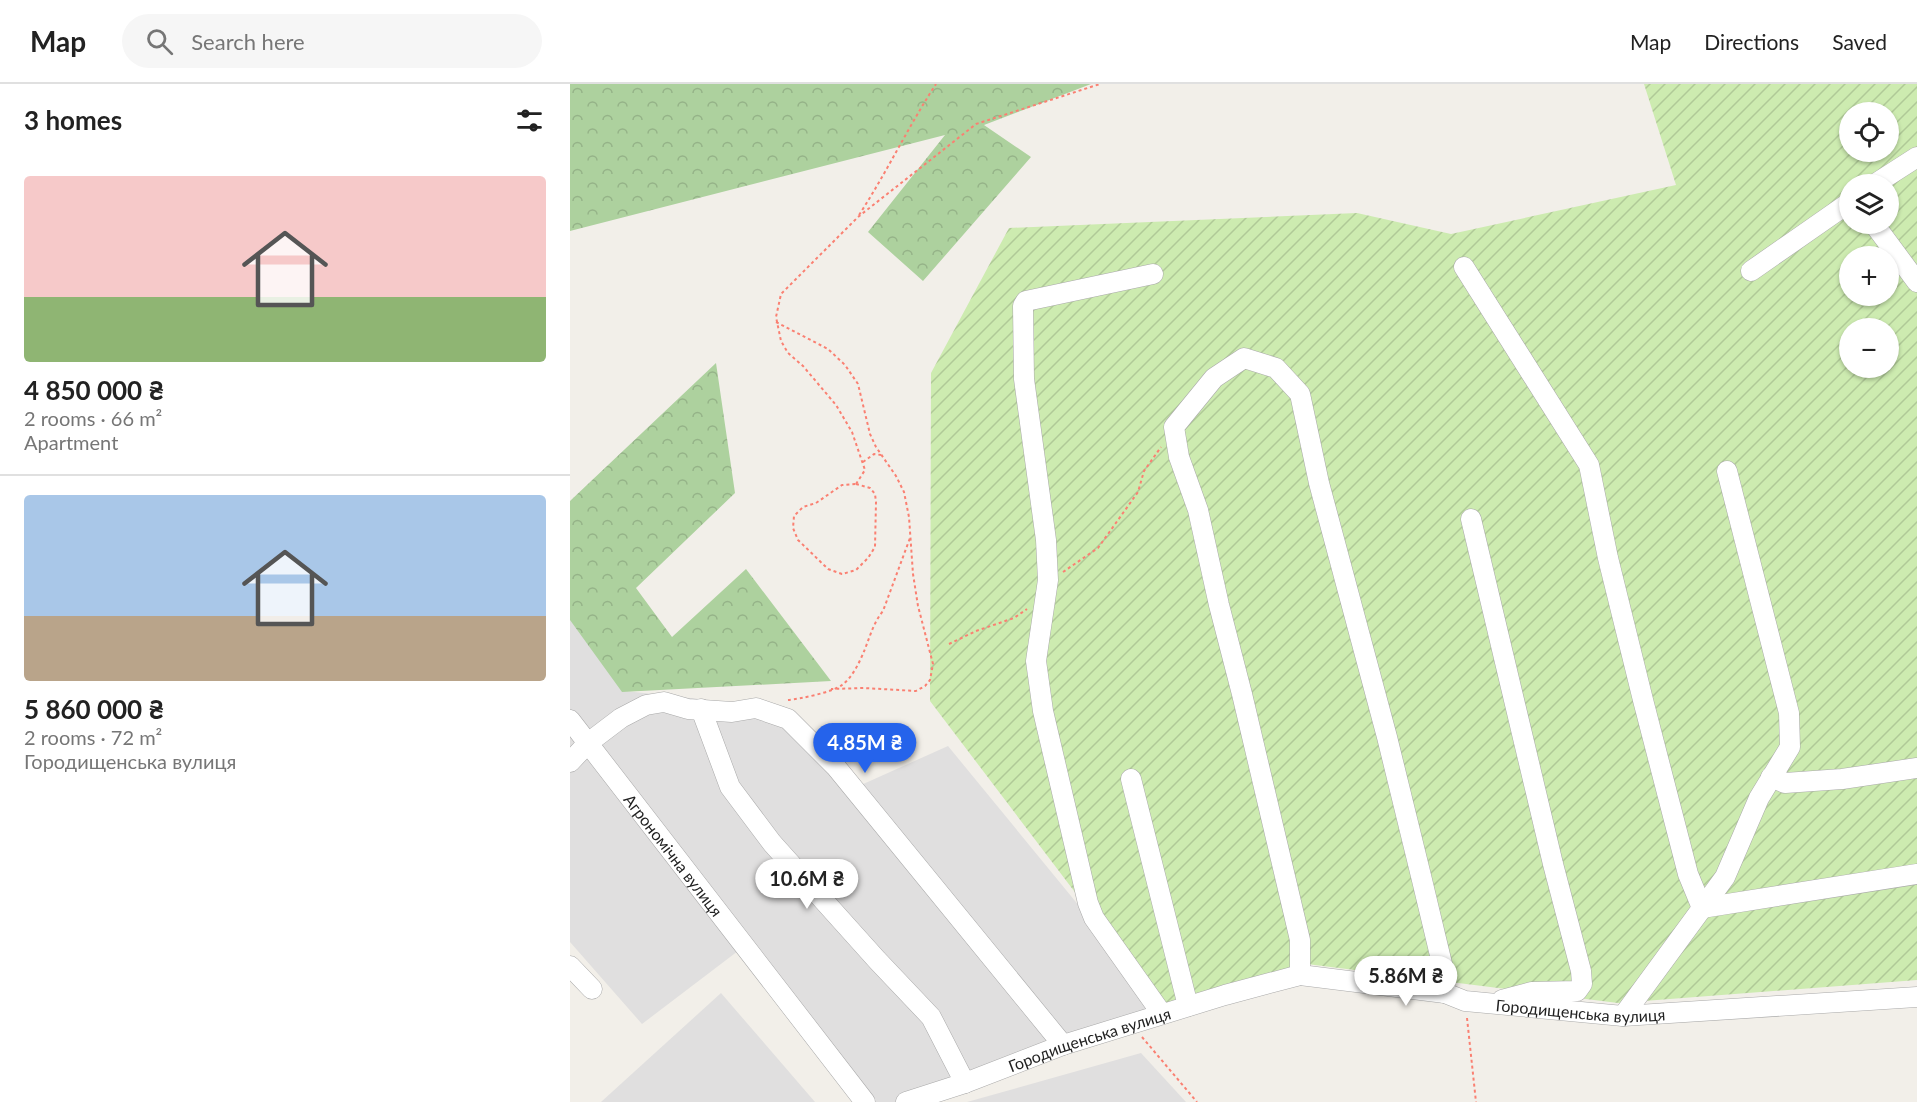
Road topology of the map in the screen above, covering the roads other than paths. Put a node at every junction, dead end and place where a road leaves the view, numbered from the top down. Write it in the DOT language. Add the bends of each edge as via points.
graph roads {
  1 [pos="1917,157"];
  2 [pos="1891,174"];
  3 [pos="1839,210"];
  4 [pos="1881,234"];
  5 [pos="1464,267"];
  6 [pos="1751,271"];
  7 [pos="1153,274"];
  8 [pos="1917,282"];
  9 [pos="1727,471"];
  10 [pos="1471,519"];
  11 [pos="701,709"];
  12 [pos="570,720"];
  13 [pos="588,743"];
  14 [pos="570,762"];
  15 [pos="1917,768"];
  16 [pos="1771,777"];
  17 [pos="1131,779"];
  18 [pos="1917,874"];
  19 [pos="1702,908"];
  20 [pos="570,966"];
  21 [pos="1300,975"];
  22 [pos="592,989"];
  23 [pos="1445,993"];
  24 [pos="1917,997"];
  25 [pos="1491,1003"];
  26 [pos="1188,1006"];
  27 [pos="1162,1014"];
  28 [pos="1623,1016"];
  29 [pos="1063,1045"];
  30 [pos="964,1083"];
  31 [pos="865,1102"];
  32 [pos="906,1102"];
  1 -- 2 [label="street"];
  3 -- 6 [label="street"];
  4 -- 8 [label="street"];
  5 -- 19 [label="street" via="1589,465 1643,700 1688,874"];
  7 -- 27 [label="street" via="1026,301 1023,306 1024,379 1048,580 1036,661 1043,711 1088,903 1094,918"];
  9 -- 16 [label="street" via="1789,713 1790,747"];
  10 -- 25 [label="street" via="1582,984 1577,991 1532,992"];
  11 -- 13 [label="street" via="664,702 646,705"];
  11 -- 29 [label="street" via="732,712 756,708 788,719 836,767"];
  11 -- 30 [label="street" via="730,787 772,843 931,1017"];
  12 -- 13 [label="street, Агрономічна вулиця"];
  13 -- 14 [label="street"];
  13 -- 31 [label="street, Агрономічна вулиця"];
  15 -- 16 [label="street" via="1785,783"];
  16 -- 19 [label="street" via="1725,877"];
  17 -- 26 [label="street"];
  18 -- 19 [label="street"];
  19 -- 28 [label="street"];
  20 -- 22 [label="street"];
  21 -- 23 [label="street, Городищенська вулиця"];
  21 -- 23 [label="street" via="1300,940 1198,510 1174,431 1214,378 1244,358 1276,368 1300,394 1319,483 1428,903"];
  21 -- 26 [label="street, Городищенська вулиця"];
  23 -- 25 [label="street, Городищенська вулиця"];
  24 -- 28 [label="street, Городищенська вулиця"];
  25 -- 28 [label="street, Городищенська вулиця"];
  26 -- 27 [label="street, Городищенська вулиця"];
  27 -- 29 [label="street, Городищенська вулиця"];
  29 -- 30 [label="street, Городищенська вулиця"];
  30 -- 32 [label="street, Городищенська вулиця"];
}
